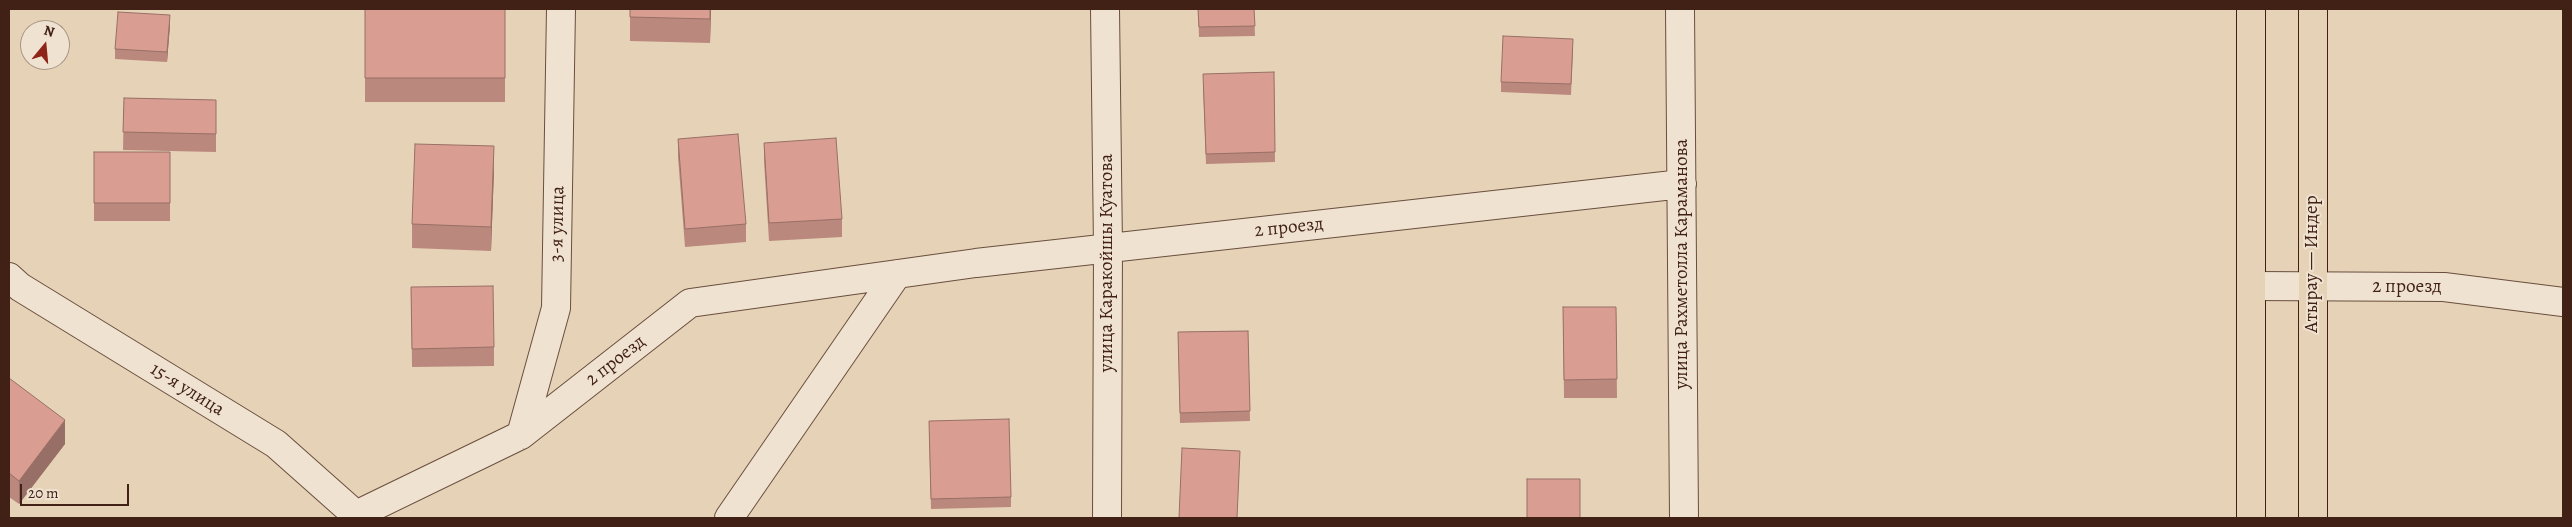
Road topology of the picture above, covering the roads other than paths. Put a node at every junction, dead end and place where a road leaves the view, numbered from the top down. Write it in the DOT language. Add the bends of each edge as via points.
graph roads {
  1 [pos="561,9"];
  2 [pos="1105,9"];
  3 [pos="1680,9"];
  4 [pos="2250,9"];
  5 [pos="2313,9"];
  6 [pos="1682,184"];
  7 [pos="1108,248"];
  8 [pos="897,274"];
  9 [pos="9,278"];
  10 [pos="2251,286"];
  11 [pos="2312,288"];
  12 [pos="2563,302"];
  13 [pos="521,435"];
  14 [pos="355,517"];
  15 [pos="728,518"];
  16 [pos="1107,518"];
  17 [pos="1684,518"];
  18 [pos="2251,518"];
  19 [pos="2313,518"];
  1 -- 13 [label="street, 3-я улица" via="556,308"];
  2 -- 7 [label="street, улица Каракойшы Куатова"];
  3 -- 6 [label="street, улица Рахметолла Караманова"];
  4 -- 10 [label="main road"];
  5 -- 11 [label="main road, Атырау — Индер"];
  6 -- 7 [label="street, 2 проезд"];
  6 -- 17 [label="street, улица Рахметолла Караманова"];
  7 -- 8 [label="street, 2 проезд"];
  7 -- 16 [label="street, улица Каракойшы Куатова"];
  8 -- 13 [label="street, 2 проезд" via="690,303"];
  8 -- 15 [label="street"];
  9 -- 14 [label="street, 15-я улица" via="276,444"];
  10 -- 11 [label="street, 2 проезд"];
  10 -- 18 [label="main road"];
  11 -- 12 [label="street, 2 проезд" via="2444,287"];
  11 -- 19 [label="main road, Атырау — Индер"];
  13 -- 14 [label="street, 2 проезд"];
}
